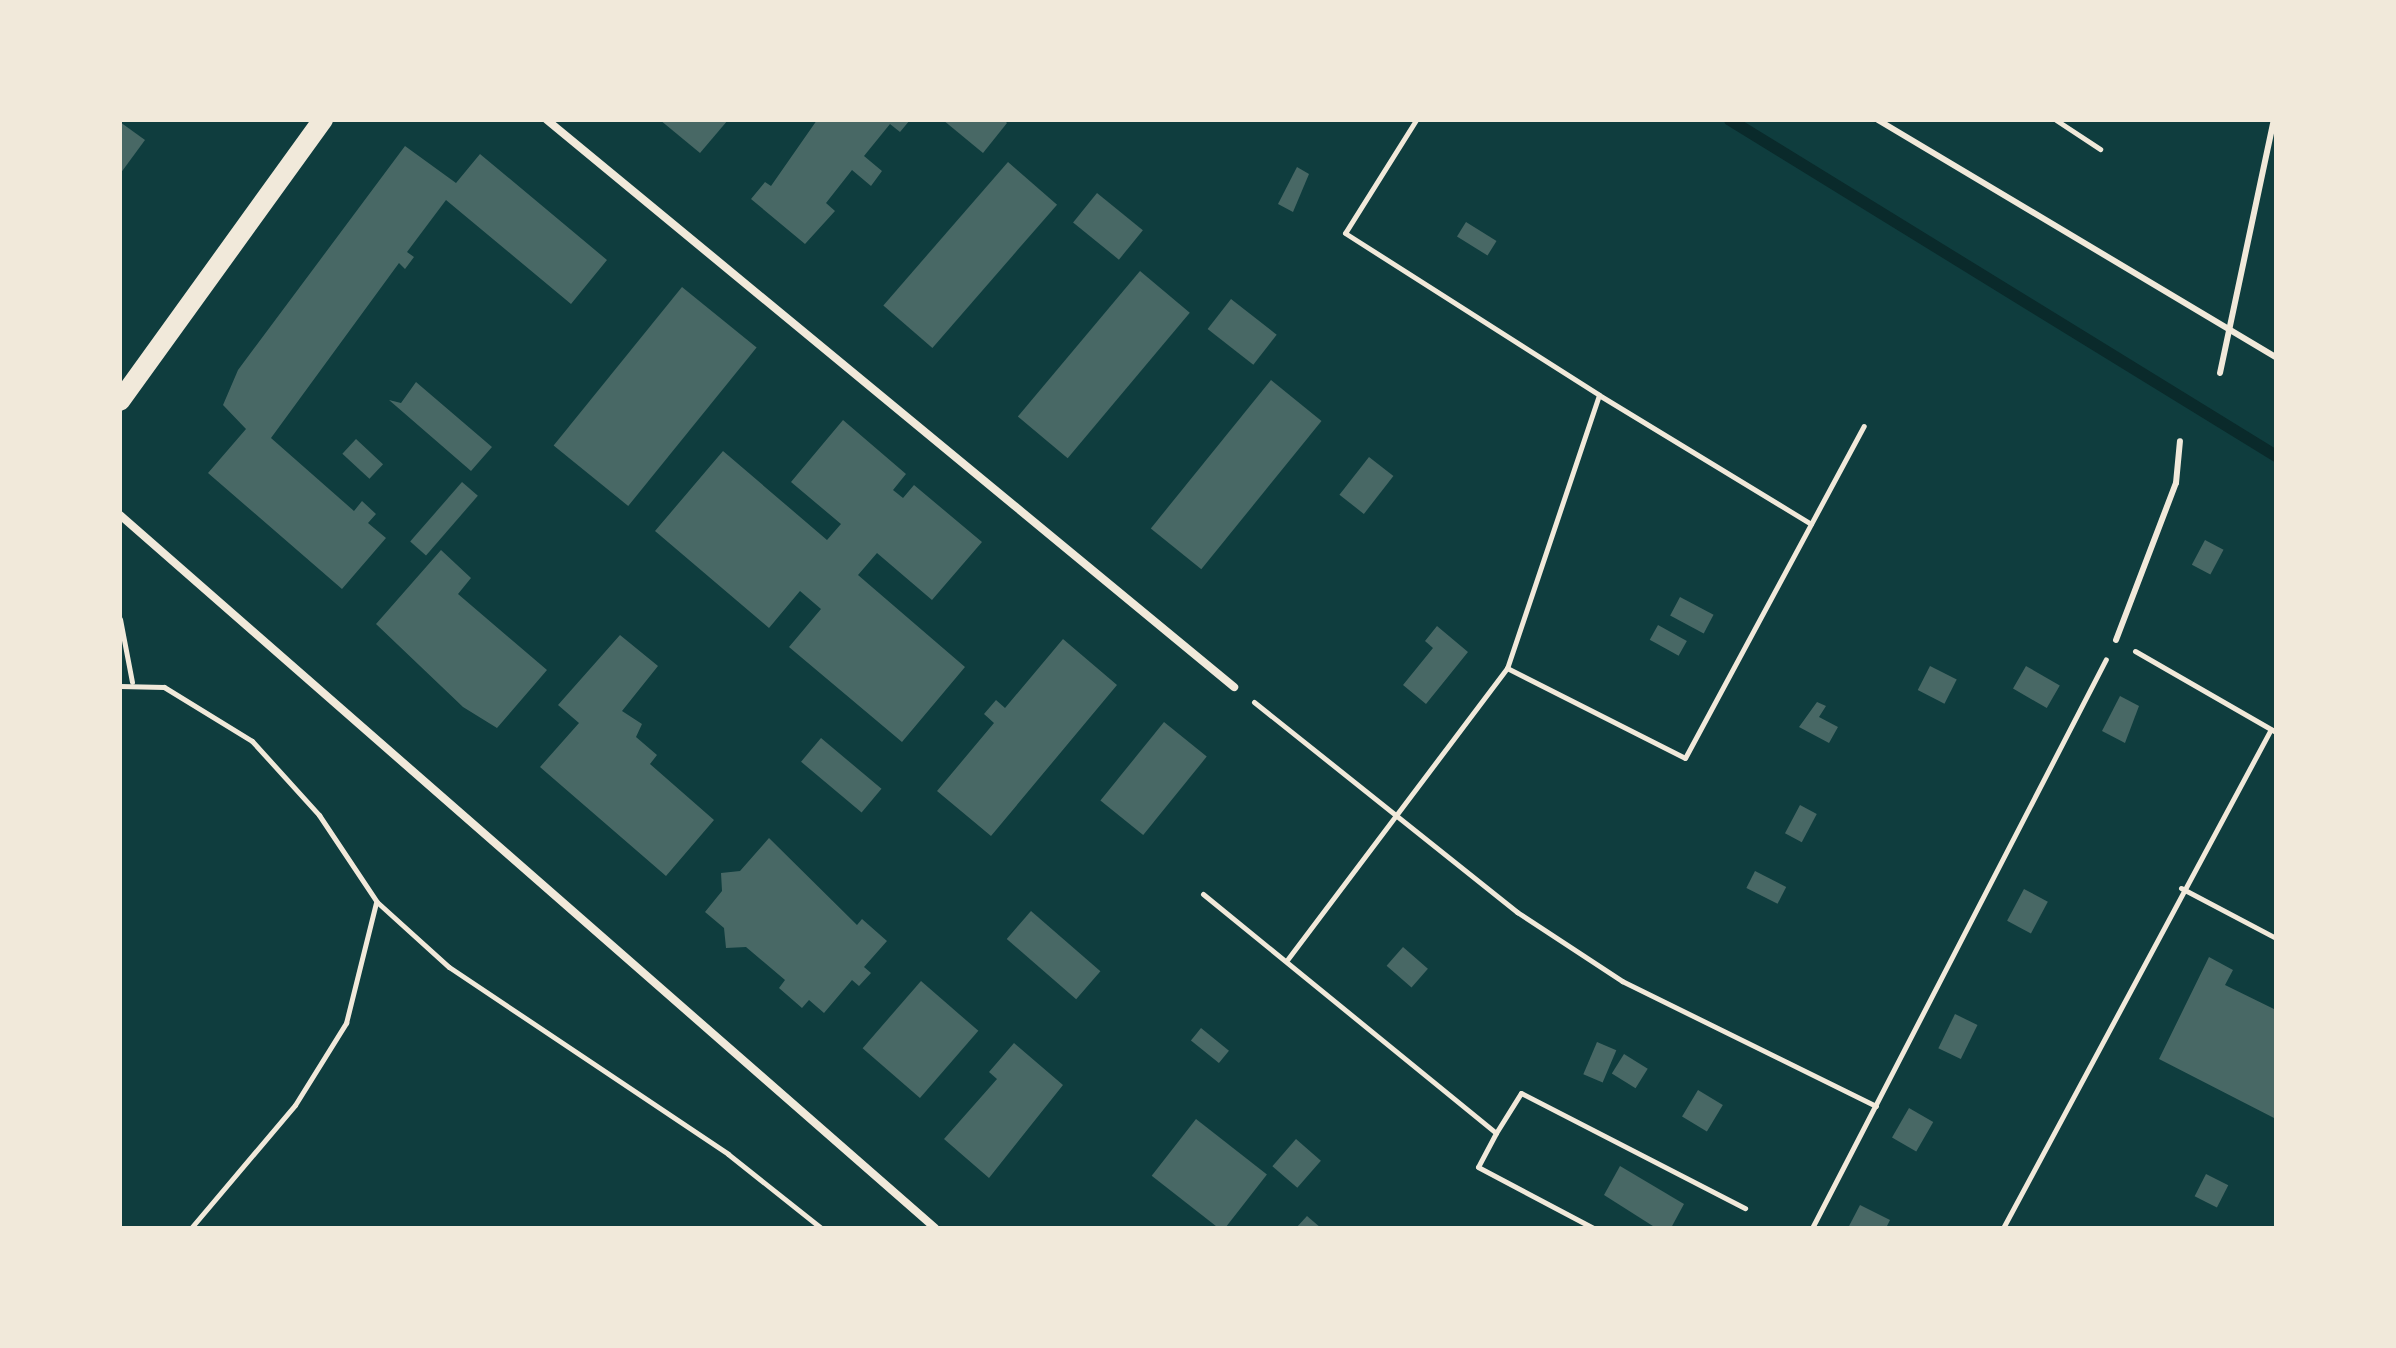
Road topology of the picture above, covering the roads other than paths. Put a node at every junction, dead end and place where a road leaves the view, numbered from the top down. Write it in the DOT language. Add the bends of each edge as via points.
graph roads {
  1 [pos="547,120"];
  2 [pos="1878,120"];
  3 [pos="2274,120"];
  4 [pos="314,123"];
  5 [pos="2228,327"];
  6 [pos="2276,357"];
  7 [pos="2220,373"];
  8 [pos="120,401"];
  9 [pos="2180,441"];
  10 [pos="120,515"];
  11 [pos="2116,640"];
  12 [pos="1234,687"];
  13 [pos="935,1228"];
  1 -- 12 [label="street"];
  2 -- 5 [label="lane"];
  3 -- 5 [label="lane"];
  4 -- 8 [label="main road"];
  5 -- 6 [label="lane"];
  5 -- 7 [label="lane"];
  9 -- 11 [label="lane" via="2176,483"];
  10 -- 13 [label="street"];
}
